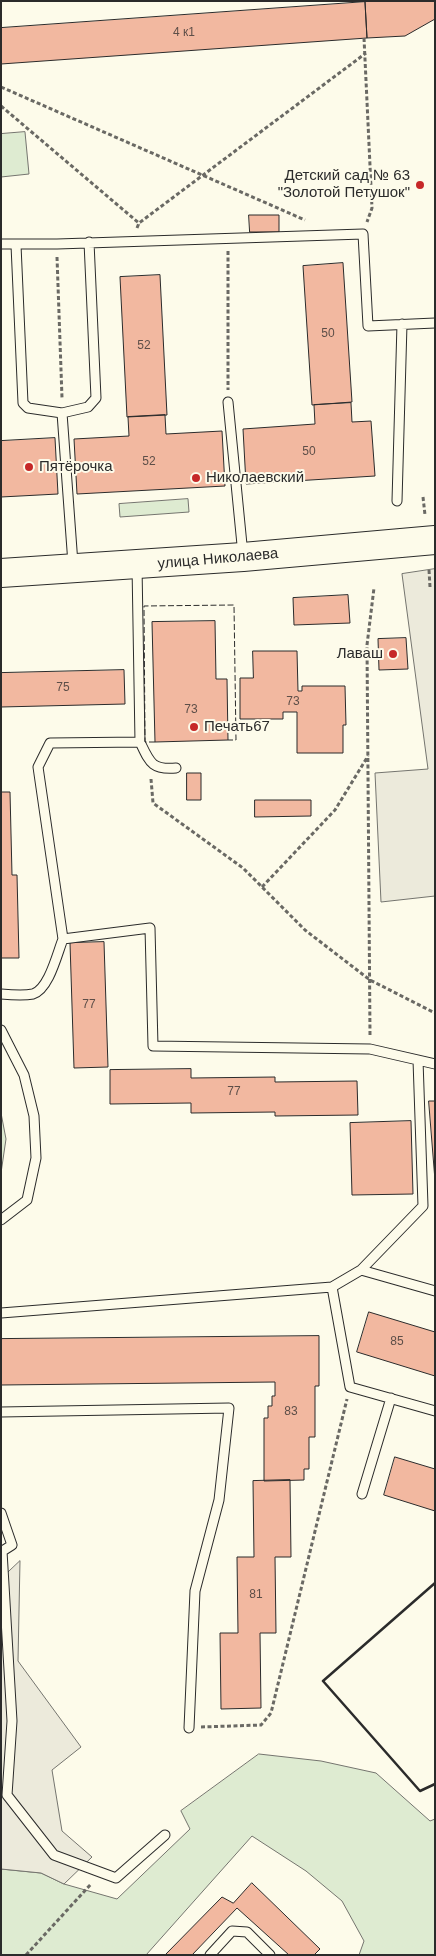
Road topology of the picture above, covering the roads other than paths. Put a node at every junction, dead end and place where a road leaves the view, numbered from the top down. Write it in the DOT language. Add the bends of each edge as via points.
graph roads {
  1 [pos="89,242"];
  2 [pos="1,244"];
  3 [pos="16,245"];
  4 [pos="435,323"];
  5 [pos="402,324"];
  6 [pos="228,402"];
  7 [pos="62,413"];
  8 [pos="397,501"];
  9 [pos="435,540"];
  10 [pos="243,558"];
  11 [pos="137,566"];
  12 [pos="73,570"];
  13 [pos="1,574"];
  14 [pos="140,742"];
  15 [pos="176,768"];
  16 [pos="62,939"];
  17 [pos="1,994"];
  18 [pos="1,1030"];
  19 [pos="418,1060"];
  20 [pos="435,1064"];
  21 [pos="1,1220"];
  22 [pos="361,1270"];
  23 [pos="332,1287"];
  24 [pos="435,1291"];
  25 [pos="1,1313"];
  26 [pos="391,1398"];
  27 [pos="435,1411"];
  28 [pos="1,1412"];
  29 [pos="362,1494"];
  30 [pos="1,1513"];
  31 [pos="2,1551"];
  32 [pos="189,1728"];
  33 [pos="165,1835"];
  34 [pos="210,1955"];
  35 [pos="270,1955"];
  1 -- 3 [label="lane"];
  1 -- 5 [label="lane" via="363,234 368,326"];
  1 -- 7 [label="lane" via="96,398 88,407"];
  2 -- 3 [label="lane"];
  3 -- 7 [label="lane" via="23,403 28,408"];
  4 -- 5 [label="lane"];
  5 -- 8 [label="lane"];
  6 -- 10 [label="lane"];
  7 -- 12 [label="lane"];
  9 -- 10 [label="main road, улица Николаева"];
  10 -- 11 [label="main road, улица Николаева"];
  11 -- 12 [label="main road, улица Николаева"];
  11 -- 14 [label="lane"];
  12 -- 13 [label="main road, улица Николаева"];
  14 -- 15 [label="lane" via="156,768"];
  14 -- 16 [label="lane" via="50,743 38,767"];
  16 -- 17 [label="lane" via="42,989 22,995"];
  16 -- 19 [label="lane" via="150,928 153,1046 370,1049"];
  18 -- 21 [label="lane" via="24,1075 34,1116 36,1158 27,1200"];
  19 -- 20 [label="lane"];
  19 -- 22 [label="lane" via="422,1206"];
  22 -- 23 [label="lane"];
  22 -- 24 [label="lane"];
  23 -- 25 [label="lane"];
  23 -- 26 [label="lane" via="350,1386"];
  26 -- 27 [label="lane"];
  26 -- 29 [label="lane"];
  28 -- 32 [label="lane" via="230,1408 219,1500 195,1591"];
  30 -- 31 [label="lane" via="12,1545"];
  31 -- 33 [label="lane" via="12,1721 7,1795 54,1855 116,1878"];
  34 -- 35 [label="lane" via="232,1931 247,1932"];
}
